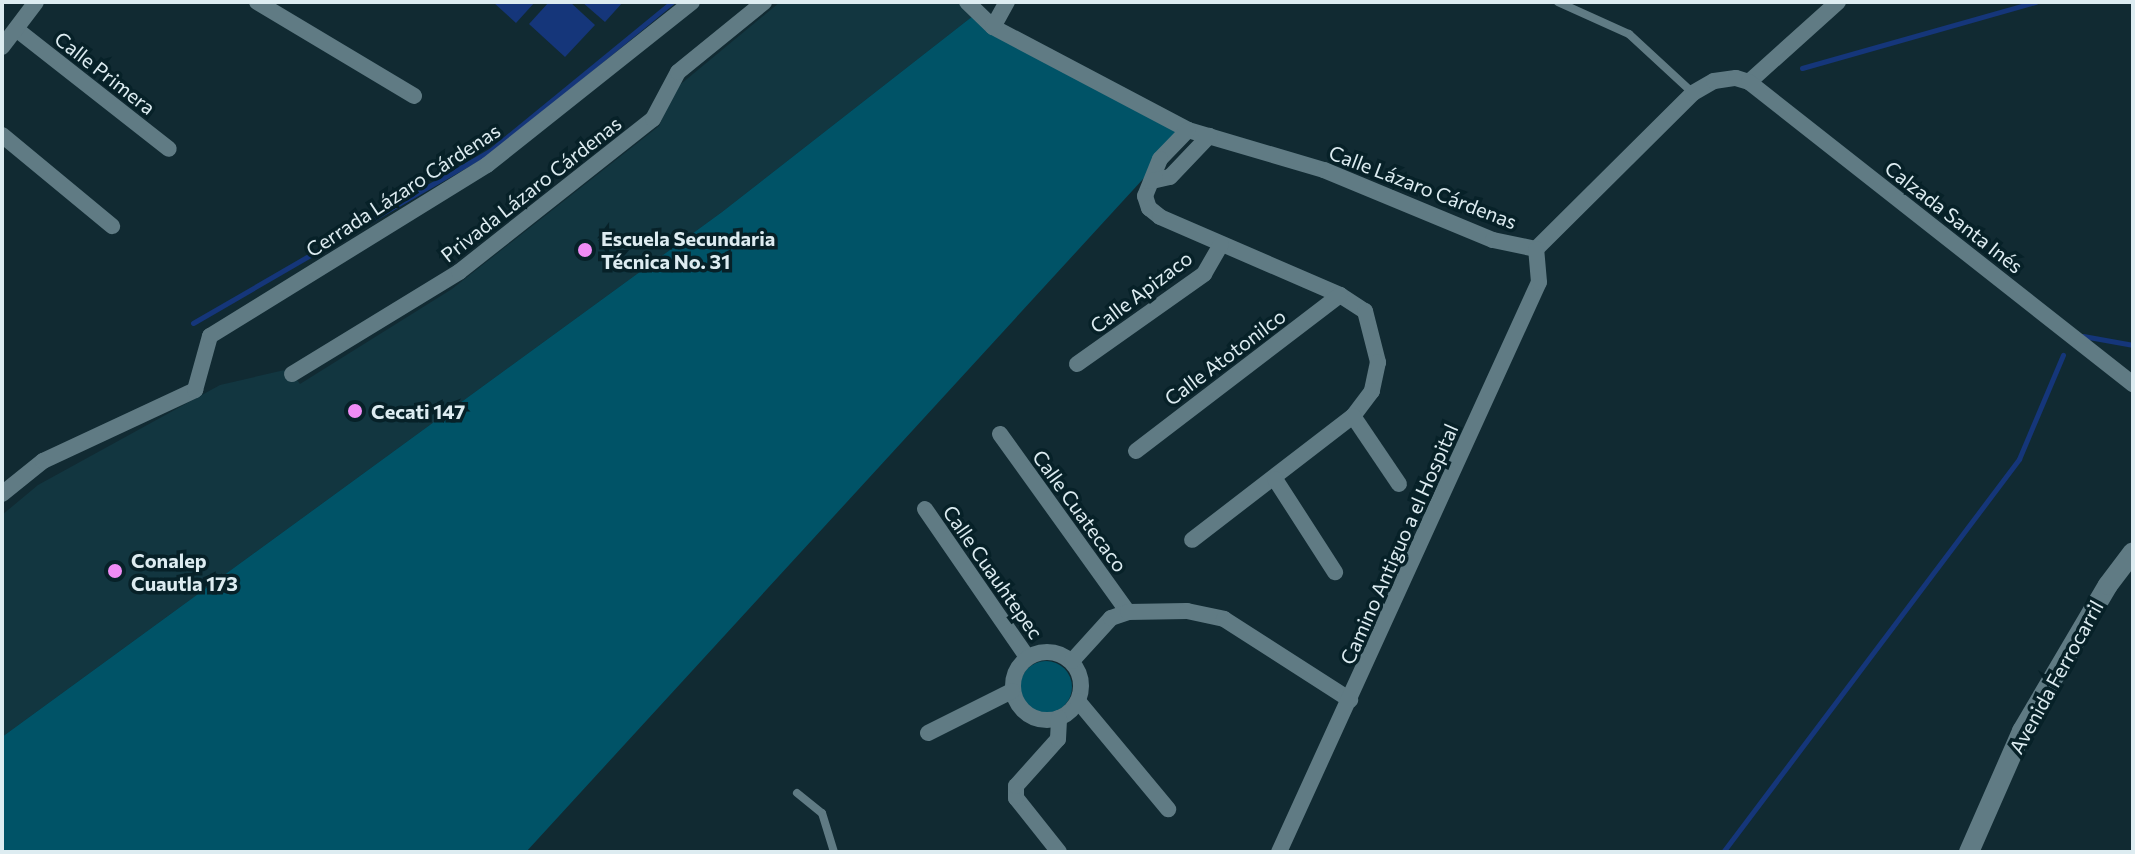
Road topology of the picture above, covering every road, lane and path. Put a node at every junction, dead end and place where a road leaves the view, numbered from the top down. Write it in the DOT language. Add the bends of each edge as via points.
graph roads {
  1 [pos="36,2"];
  2 [pos="257,2"];
  3 [pos="692,2"];
  4 [pos="764,2"];
  5 [pos="967,2"];
  6 [pos="1558,2"];
  7 [pos="1838,2"];
  8 [pos="1004,4"];
  9 [pos="993,27"];
  10 [pos="16,29"];
  11 [pos="2,47"];
  12 [pos="1749,82"];
  13 [pos="1693,93"];
  14 [pos="414,96"];
  15 [pos="1188,130"];
  16 [pos="2,135"];
  17 [pos="1209,136"];
  18 [pos="169,149"];
  19 [pos="1152,181"];
  20 [pos="112,226"];
  21 [pos="1221,244"];
  22 [pos="1536,249"];
  23 [pos="1340,295"];
  24 [pos="1077,364"];
  25 [pos="292,374"];
  26 [pos="2133,384"];
  27 [pos="1353,416"];
  28 [pos="1000,434"];
  29 [pos="1136,451"];
  30 [pos="1275,479"];
  31 [pos="1399,484"];
  32 [pos="2,494"];
  33 [pos="925,509"];
  34 [pos="1192,540"];
  35 [pos="2133,552"];
  36 [pos="1335,572"];
  37 [pos="1128,612"];
  38 [pos="1027,657"];
  39 [pos="1072,661"];
  40 [pos="1012,691"];
  41 [pos="1350,700"];
  42 [pos="1078,701"];
  43 [pos="1059,718"];
  44 [pos="928,733"];
  45 [pos="797,793"];
  46 [pos="1168,809"];
  47 [pos="834,852"];
  48 [pos="1059,852"];
  49 [pos="1279,852"];
  50 [pos="1969,852"];
  1 -- 10 [label="street"];
  2 -- 14 [label="street"];
  3 -- 32 [label="street, Cerrada Lázaro Cárdenas" via="487,165 210,336 195,390 43,461"];
  4 -- 25 [label="street, Privada Lázaro Cárdenas" via="678,72 653,119 459,272"];
  5 -- 9 [label="street"];
  6 -- 13 [label="lane" via="1629,34"];
  7 -- 12 [label="street"];
  8 -- 9 [label="street"];
  9 -- 15 [label="street"];
  10 -- 11 [label="street"];
  10 -- 18 [label="street, Calle Primera"];
  12 -- 13 [label="street, Calle Lázaro Cárdenas" via="1722,79"];
  12 -- 26 [label="street, Calzada Santa Inés"];
  13 -- 22 [label="street, Calle Lázaro Cárdenas"];
  15 -- 17 [label="street"];
  15 -- 19 [label="street" via="1160,159"];
  16 -- 20 [label="street"];
  17 -- 19 [label="street" via="1170,177"];
  17 -- 22 [label="street, Calle Lázaro Cárdenas" via="1324,170 1493,240"];
  19 -- 21 [label="street" via="1145,196 1149,208"];
  21 -- 23 [label="street"];
  21 -- 24 [label="street, Calle Apizaco" via="1204,274"];
  22 -- 41 [label="street, Camino Antiguo a el Hospital" via="1539,282"];
  23 -- 27 [label="street" via="1365,311 1378,362 1372,391"];
  23 -- 29 [label="street, Calle Atotonilco"];
  27 -- 30 [label="street"];
  27 -- 31 [label="street"];
  28 -- 37 [label="street, Calle Cuatecaco"];
  30 -- 34 [label="street"];
  30 -- 36 [label="street"];
  33 -- 38 [label="street, Calle Cuauhtepec"];
  35 -- 50 [label="street, Avenida Ferrocarril" via="2022,731"];
  37 -- 39 [label="street" via="1111,618"];
  37 -- 41 [label="street" via="1187,611 1224,619"];
  38 -- 39 [label="street" via="1050,651"];
  38 -- 40 [label="street" via="1015,672"];
  39 -- 42 [label="street" via="1081,680"];
  40 -- 43 [label="street" via="1029,715"];
  40 -- 44 [label="street"];
  41 -- 49 [label="street, Camino Antiguo a el Hospital"];
  42 -- 43 [label="street"];
  42 -- 46 [label="street"];
  43 -- 48 [label="street" via="1058,739 1048,755 1016,786 1016,798"];
  45 -- 47 [label="lane" via="822,813"];
}
